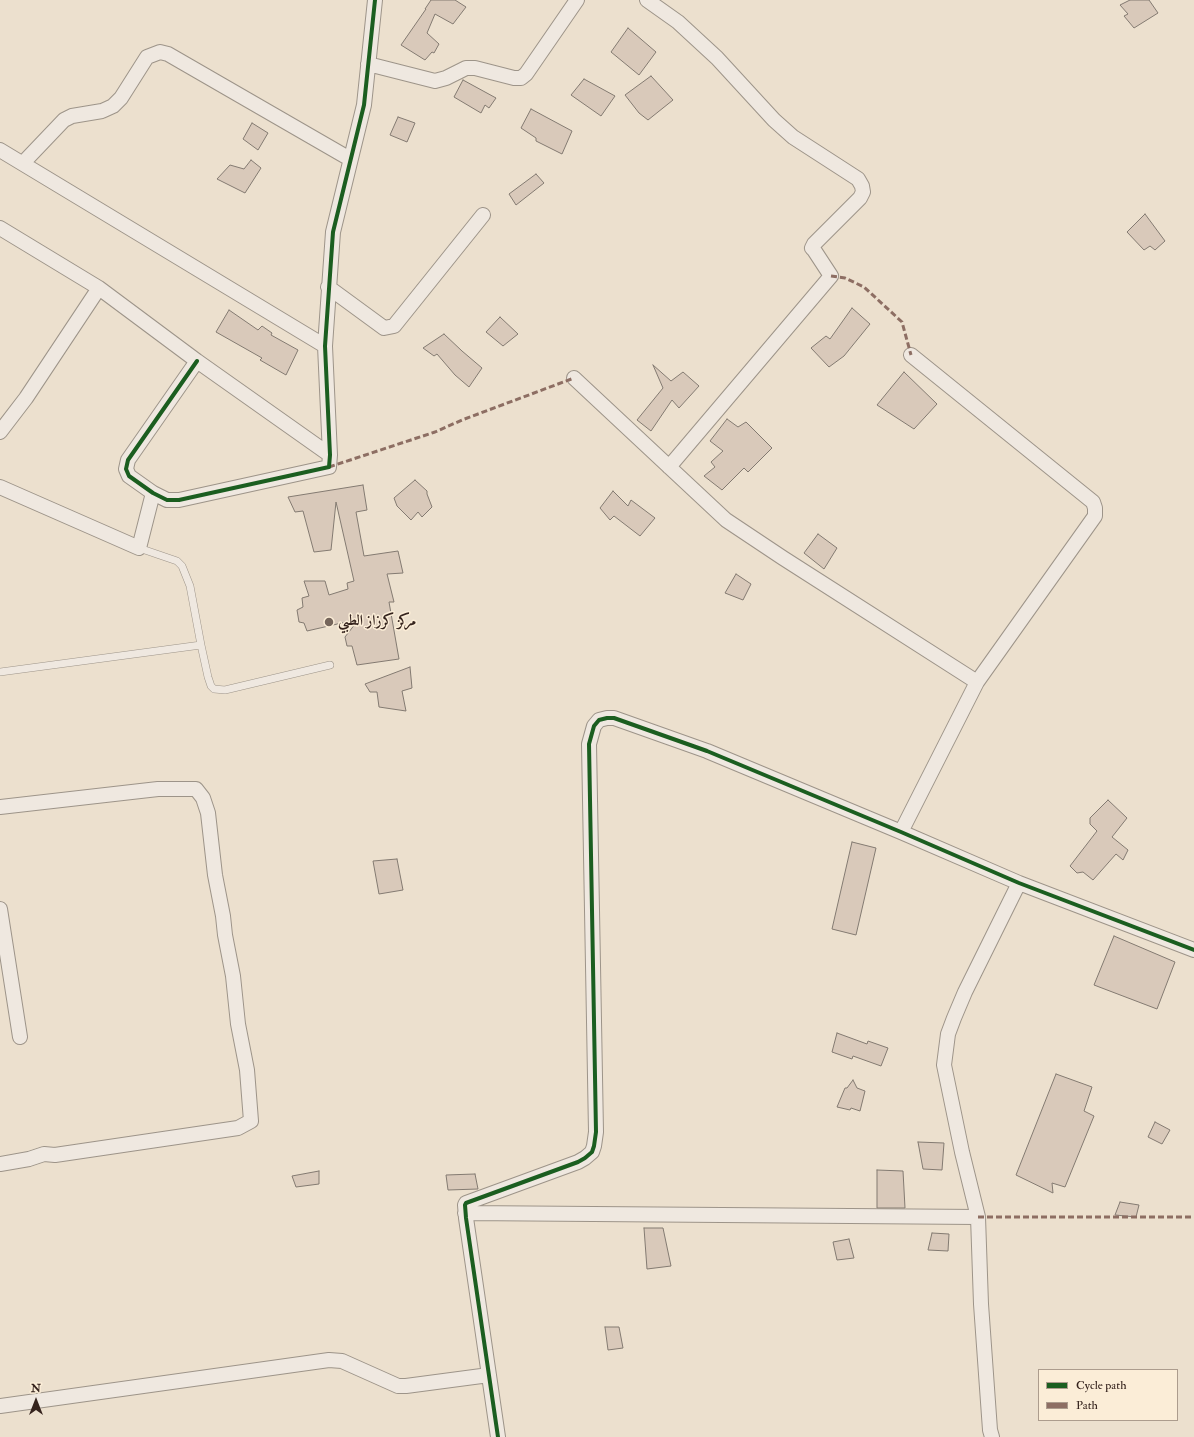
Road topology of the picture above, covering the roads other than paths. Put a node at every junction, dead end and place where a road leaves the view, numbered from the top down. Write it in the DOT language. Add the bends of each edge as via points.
graph roads {
  1 [pos="374,0"];
  2 [pos="576,0"];
  3 [pos="647,0"];
  4 [pos="368,64"];
  5 [pos="0,150"];
  6 [pos="350,159"];
  7 [pos="23,163"];
  8 [pos="483,215"];
  9 [pos="0,228"];
  10 [pos="328,287"];
  11 [pos="99,288"];
  12 [pos="324,346"];
  13 [pos="911,355"];
  14 [pos="197,361"];
  15 [pos="574,378"];
  16 [pos="0,432"];
  17 [pos="330,455"];
  18 [pos="669,466"];
  19 [pos="0,487"];
  20 [pos="153,493"];
  21 [pos="139,548"];
  22 [pos="201,645"];
  23 [pos="330,665"];
  24 [pos="0,672"];
  25 [pos="977,682"];
  26 [pos="0,807"];
  27 [pos="901,832"];
  28 [pos="1019,883"];
  29 [pos="0,909"];
  30 [pos="1194,950"];
  31 [pos="20,1037"];
  32 [pos="0,1164"];
  33 [pos="466,1213"];
  34 [pos="978,1217"];
  35 [pos="489,1375"];
  36 [pos="0,1406"];
  37 [pos="498,1437"];
  38 [pos="992,1437"];
  1 -- 4 [label="street"];
  2 -- 4 [label="street" via="526,74 520,78 466,68 435,81"];
  3 -- 18 [label="street" via="678,22 717,58 793,137 858,179 863,192 812,248 831,276"];
  4 -- 6 [label="street" via="364,106"];
  5 -- 7 [label="street"];
  6 -- 7 [label="street" via="168,54 160,52 147,57 122,98 113,106 64,120"];
  6 -- 10 [label="street" via="333,232"];
  7 -- 12 [label="street"];
  8 -- 10 [label="street" via="394,326 384,328"];
  9 -- 11 [label="street"];
  10 -- 12 [label="street"];
  11 -- 14 [label="street"];
  11 -- 16 [label="street" via="26,398"];
  12 -- 17 [label="street"];
  13 -- 25 [label="street" via="1093,502 1095,508 1095,516"];
  14 -- 17 [label="street"];
  14 -- 20 [label="street" via="128,460 128,476"];
  15 -- 18 [label="street"];
  17 -- 20 [label="street" via="329,467 179,500 167,500"];
  18 -- 25 [label="street" via="726,520"];
  19 -- 21 [label="street"];
  20 -- 21 [label="street"];
  21 -- 22 [label="lane" via="177,561 182,566 190,586"];
  22 -- 23 [label="lane" via="211,686 218,690"];
  22 -- 24 [label="lane"];
  25 -- 27 [label="street"];
  26 -- 32 [label="street" via="158,789 196,789 203,798 208,813 215,875 234,976 251,1120 238,1128 54,1155 44,1154"];
  27 -- 28 [label="street"];
  27 -- 33 [label="street" via="706,751 614,718 599,720 594,726 589,744 596,1124 594,1146 592,1152 578,1162 466,1203"];
  28 -- 30 [label="street"];
  28 -- 34 [label="street" via="954,1018 948,1034 944,1065"];
  29 -- 31 [label="street"];
  33 -- 34 [label="street"];
  33 -- 35 [label="street"];
  34 -- 38 [label="street" via="981,1304"];
  35 -- 36 [label="street" via="398,1386 342,1361 329,1360"];
  35 -- 37 [label="street"];
}
